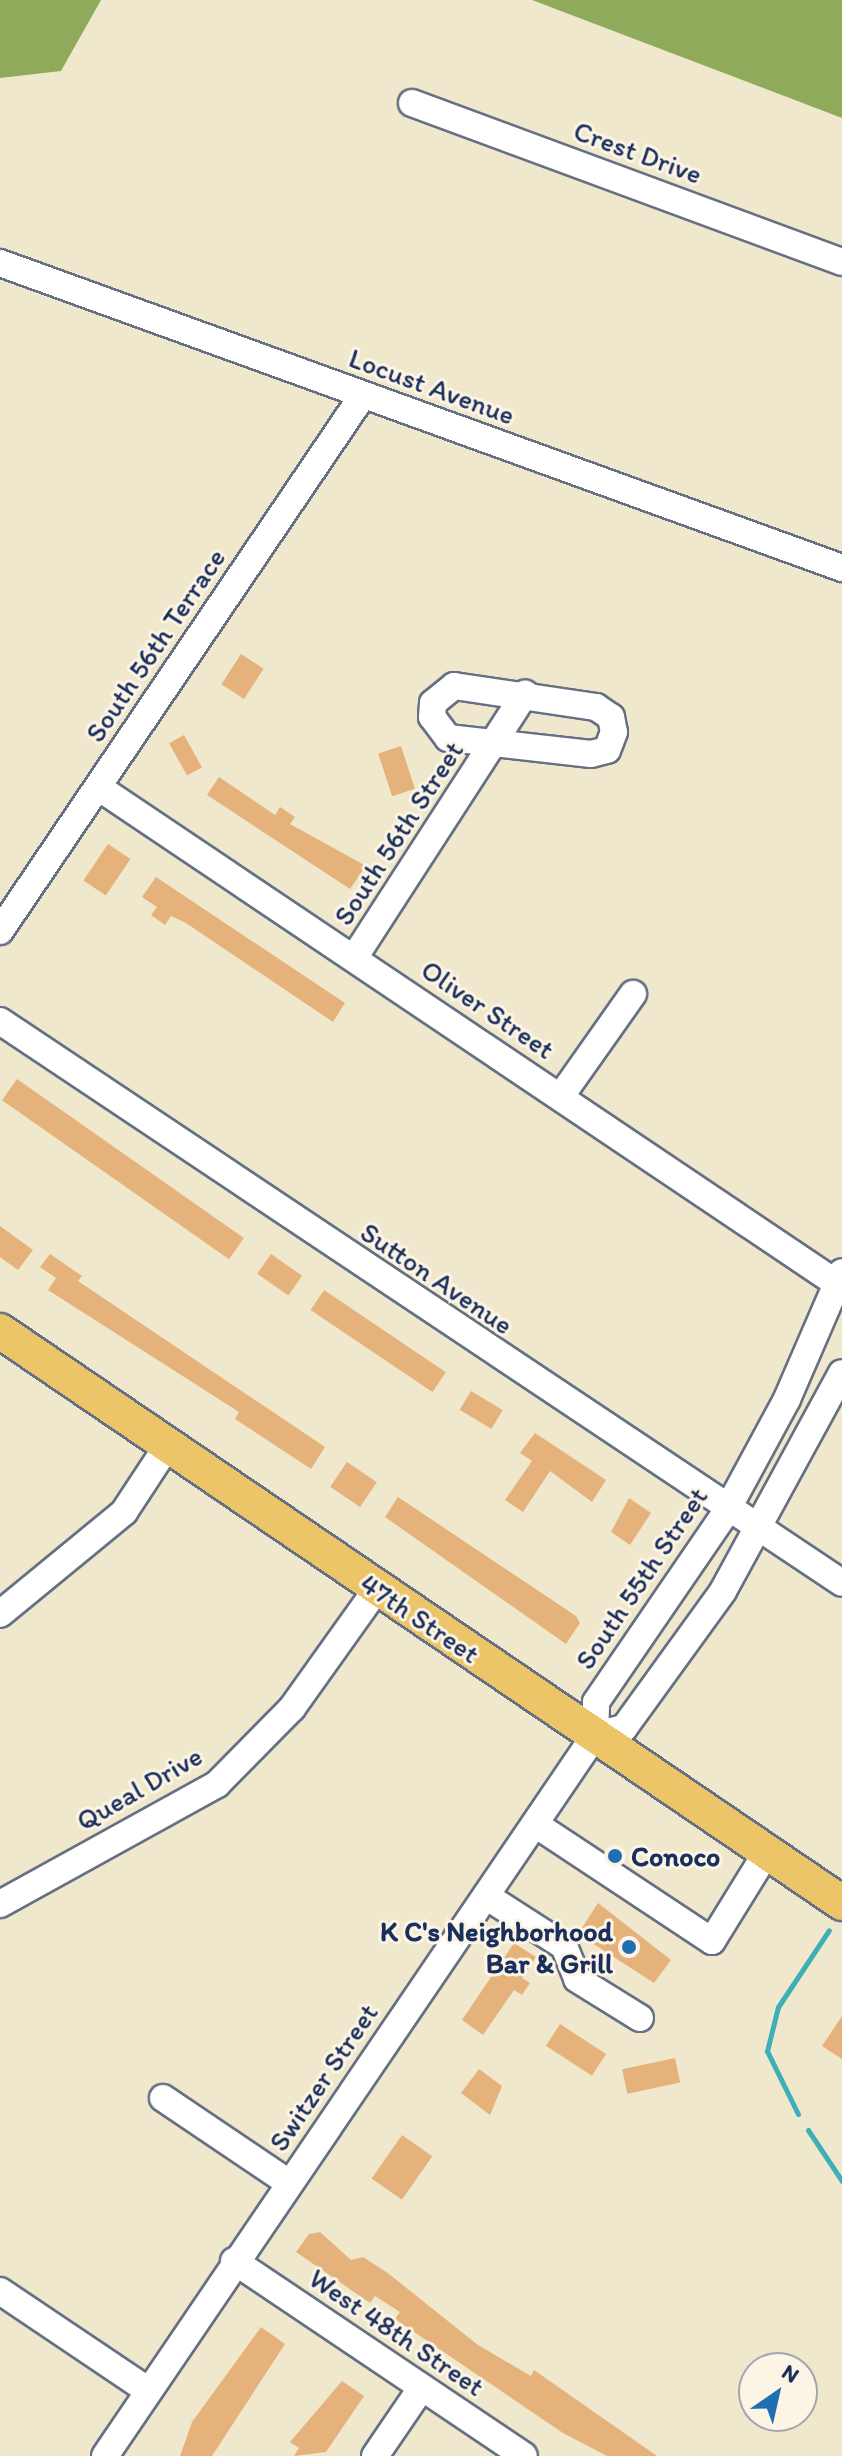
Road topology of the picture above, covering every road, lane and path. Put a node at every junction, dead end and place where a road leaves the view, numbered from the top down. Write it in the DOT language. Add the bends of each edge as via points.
graph roads {
  1 [pos="412,103"];
  2 [pos="842,262"];
  3 [pos="0,263"];
  4 [pos="363,395"];
  5 [pos="842,568"];
  6 [pos="525,694"];
  7 [pos="495,743"];
  8 [pos="98,787"];
  9 [pos="0,931"];
  10 [pos="354,958"];
  11 [pos="633,994"];
  12 [pos="0,1021"];
  13 [pos="561,1096"];
  14 [pos="841,1281"];
  15 [pos="0,1331"];
  16 [pos="842,1373"];
  17 [pos="168,1445"];
  18 [pos="726,1512"];
  19 [pos="761,1533"];
  20 [pos="842,1583"];
  21 [pos="377,1589"];
  22 [pos="0,1614"];
  23 [pos="595,1735"];
  24 [pos="535,1824"];
  25 [pos="767,1852"];
  26 [pos="486,1896"];
  27 [pos="842,1903"];
  28 [pos="0,1904"];
  29 [pos="640,2018"];
  30 [pos="163,2098"];
  31 [pos="289,2183"];
  32 [pos="234,2261"];
  33 [pos="0,2291"];
  34 [pos="422,2387"];
  35 [pos="149,2391"];
  36 [pos="105,2456"];
  37 [pos="375,2456"];
  38 [pos="524,2456"];
  1 -- 2 [label="street, Crest Drive"];
  3 -- 4 [label="street, Locust Avenue"];
  4 -- 5 [label="street, Locust Avenue"];
  4 -- 8 [label="street, South 56th Terrace"];
  6 -- 7 [label="street, South 56th Street"];
  6 -- 7 [label="street, South 56th Street" via="454,686 433,703 439,734"];
  6 -- 7 [label="street, South 56th Street" via="596,707 611,717 607,750"];
  7 -- 10 [label="street, South 56th Street"];
  8 -- 9 [label="street, South 56th Terrace"];
  8 -- 10 [label="street, Oliver Street"];
  10 -- 13 [label="street, Oliver Street"];
  11 -- 13 [label="street"];
  12 -- 18 [label="street, Sutton Avenue"];
  13 -- 14 [label="street, Oliver Street"];
  14 -- 18 [label="street, South 55th Street"];
  15 -- 17 [label="main road, 47th Street"];
  16 -- 19 [label="street"];
  17 -- 21 [label="main road, 47th Street"];
  17 -- 22 [label="street" via="124,1512"];
  18 -- 19 [label="street, Sutton Avenue"];
  18 -- 23 [label="street, South 55th Street" via="596,1702"];
  19 -- 20 [label="street, Sutton Avenue"];
  19 -- 23 [label="street" via="624,1728"];
  21 -- 23 [label="main road, 47th Street"];
  21 -- 28 [label="street, Queal Drive" via="272,1732 217,1784"];
  23 -- 24 [label="street, Switzer Street"];
  23 -- 25 [label="main road, 47th Street"];
  24 -- 25 [label="street" via="712,1941"];
  24 -- 26 [label="street, Switzer Street"];
  25 -- 27 [label="main road, 47th Street"];
  26 -- 29 [label="street" via="564,1946 577,1979"];
  26 -- 31 [label="street, Switzer Street"];
  30 -- 31 [label="street"];
  31 -- 32 [label="street, Switzer Street"];
  32 -- 34 [label="street, West 48th Street"];
  32 -- 35 [label="street, Switzer Street"];
  33 -- 35 [label="street"];
  34 -- 37 [label="street"];
  34 -- 38 [label="street, West 48th Street"];
  35 -- 36 [label="street, Switzer Street"];
}
